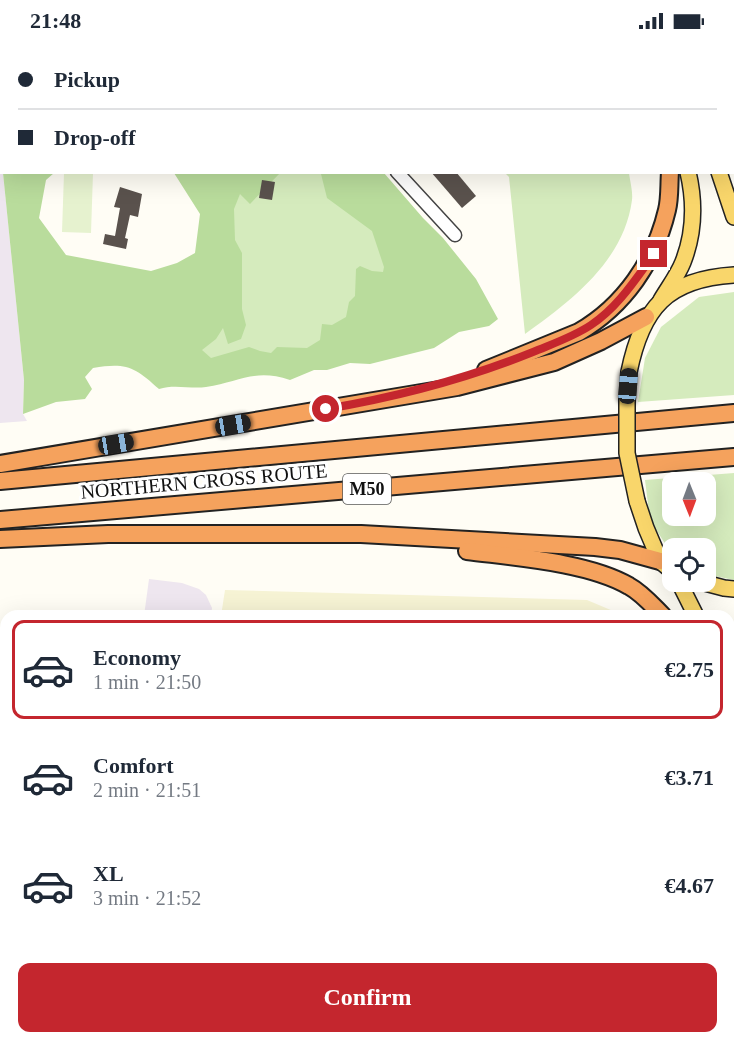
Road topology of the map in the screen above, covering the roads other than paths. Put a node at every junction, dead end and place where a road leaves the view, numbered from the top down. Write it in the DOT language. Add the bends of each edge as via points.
graph roads {
  1 [pos="399,174"];
  2 [pos="670,174"];
  3 [pos="688,174"];
  4 [pos="720,174"];
  5 [pos="734,217"];
  6 [pos="454,236"];
  7 [pos="734,275"];
  8 [pos="661,300"];
  9 [pos="646,317"];
  10 [pos="373,401"];
  11 [pos="734,414"];
  12 [pos="734,457"];
  13 [pos="0,464"];
  14 [pos="0,481"];
  15 [pos="0,520"];
  16 [pos="361,534"];
  17 [pos="0,539"];
  18 [pos="662,558"];
  19 [pos="662,565"];
  20 [pos="716,586"];
  21 [pos="734,589"];
  22 [pos="684,592"];
  23 [pos="657,610"];
  24 [pos="693,610"];
  1 -- 6 [label="street"];
  2 -- 10 [label="highway" via="668,208 654,254 624,296 593,324 491,369"];
  3 -- 8 [label="main road" via="692,224 683,263"];
  4 -- 5 [label="main road"];
  7 -- 8 [label="main road" via="692,282"];
  8 -- 9 [label="main road"];
  9 -- 10 [label="highway" via="554,362 457,387"];
  9 -- 18 [label="main road, bridge" via="629,372 627,453 637,501"];
  10 -- 13 [label="highway"];
  11 -- 14 [label="highway, NORTHERN CROSS ROUTE / M50"];
  12 -- 15 [label="highway, NORTHERN CROSS ROUTE / M50"];
  16 -- 17 [label="highway" via="108,534"];
  16 -- 19 [label="highway" via="595,547 620,550"];
  16 -- 23 [label="highway" via="578,568 628,585"];
  20 -- 21 [label="main road"];
  22 -- 24 [label="main road"];
}
